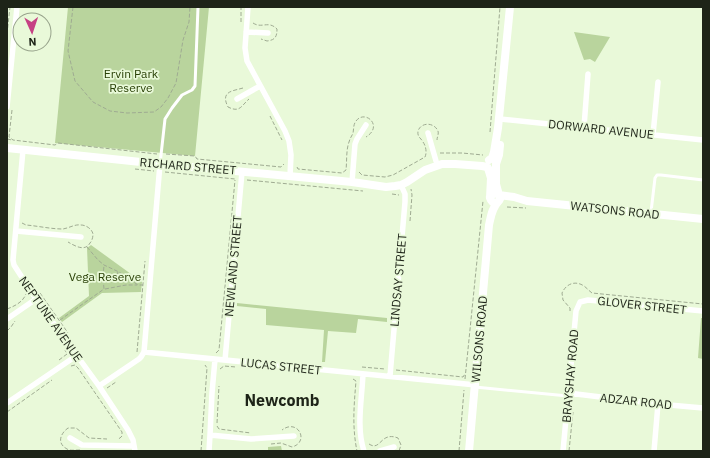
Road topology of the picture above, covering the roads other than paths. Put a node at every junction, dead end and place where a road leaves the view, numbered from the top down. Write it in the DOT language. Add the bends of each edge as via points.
graph roads {
  1 [pos="17,7"];
  2 [pos="198,7"];
  3 [pos="248,7"];
  4 [pos="510,7"];
  5 [pos="246,32"];
  6 [pos="268,33"];
  7 [pos="588,74"];
  8 [pos="658,82"];
  9 [pos="260,86"];
  10 [pos="237,99"];
  11 [pos="7,107"];
  12 [pos="500,119"];
  13 [pos="366,125"];
  14 [pos="584,127"];
  15 [pos="428,133"];
  16 [pos="653,135"];
  17 [pos="703,140"];
  18 [pos="7,148"];
  19 [pos="23,150"];
  20 [pos="436,163"];
  21 [pos="490,163"];
  22 [pos="160,168"];
  23 [pos="241,176"];
  24 [pos="290,176"];
  25 [pos="703,180"];
  26 [pos="352,182"];
  27 [pos="401,185"];
  28 [pos="494,198"];
  29 [pos="651,214"];
  30 [pos="703,219"];
  31 [pos="16,231"];
  32 [pos="81,237"];
  33 [pos="36,299"];
  34 [pos="580,302"];
  35 [pos="703,311"];
  36 [pos="7,320"];
  37 [pos="140,352"];
  38 [pos="76,356"];
  39 [pos="225,357"];
  40 [pos="215,359"];
  41 [pos="364,374"];
  42 [pos="390,376"];
  43 [pos="101,385"];
  44 [pos="476,386"];
  45 [pos="568,395"];
  46 [pos="7,403"];
  47 [pos="658,404"];
  48 [pos="703,408"];
  49 [pos="210,435"];
  50 [pos="294,436"];
  51 [pos="70,438"];
  52 [pos="394,447"];
  53 [pos="134,448"];
  54 [pos="209,451"];
  55 [pos="364,451"];
  56 [pos="380,451"];
  57 [pos="469,451"];
  58 [pos="563,451"];
  59 [pos="654,451"];
  1 -- 11 [label="street"];
  2 -- 22 [label="lane" via="195,86 182,95 165,119"];
  3 -- 5 [label="street"];
  4 -- 12 [label="street, WILSONS ROAD"];
  5 -- 6 [label="street"];
  5 -- 9 [label="street" via="247,60"];
  7 -- 14 [label="street"];
  8 -- 16 [label="street"];
  9 -- 10 [label="street"];
  9 -- 24 [label="street" via="289,140"];
  12 -- 14 [label="street, DORWARD AVENUE"];
  12 -- 21 [label="street, WILSONS ROAD"];
  13 -- 26 [label="street" via="355,144"];
  14 -- 16 [label="street, DORWARD AVENUE"];
  15 -- 20 [label="street"];
  16 -- 17 [label="street, DORWARD AVENUE"];
  18 -- 19 [label="street, RICHARD STREET"];
  19 -- 22 [label="street, RICHARD STREET"];
  19 -- 31 [label="street, NEPTUNE AVENUE"];
  20 -- 21 [label="street, RICHARD STREET" via="482,166"];
  20 -- 27 [label="street, RICHARD STREET" via="416,173 408,182"];
  21 -- 28 [label="street, WILSONS ROAD"];
  22 -- 23 [label="street, RICHARD STREET"];
  22 -- 37 [label="street"];
  23 -- 24 [label="street, RICHARD STREET"];
  23 -- 39 [label="street, NEWLAND STREET"];
  24 -- 26 [label="street, RICHARD STREET"];
  25 -- 29 [label="lane" via="657,175"];
  26 -- 27 [label="street, RICHARD STREET" via="369,188"];
  27 -- 42 [label="street, LINDSAY STREET" via="405,202"];
  28 -- 29 [label="street, WATSONS ROAD"];
  28 -- 44 [label="street, WILSONS ROAD" via="487,211 489,228"];
  29 -- 30 [label="street, WATSONS ROAD"];
  31 -- 32 [label="street"];
  31 -- 33 [label="street, NEPTUNE AVENUE" via="14,265"];
  33 -- 36 [label="street"];
  33 -- 38 [label="street, NEPTUNE AVENUE"];
  34 -- 35 [label="street, GLOVER STREET" via="588,300"];
  34 -- 45 [label="street, BRAYSHAY ROAD" via="576,311"];
  37 -- 40 [label="street, LUCAS STREET"];
  37 -- 43 [label="street" via="142,357"];
  38 -- 43 [label="street, NEPTUNE AVENUE"];
  38 -- 46 [label="street"];
  39 -- 40 [label="street, LUCAS STREET"];
  39 -- 41 [label="street, LUCAS STREET"];
  40 -- 49 [label="street"];
  41 -- 42 [label="street, LUCAS STREET"];
  41 -- 55 [label="street" via="360,428"];
  42 -- 44 [label="street, LUCAS STREET"];
  43 -- 53 [label="street, NEPTUNE AVENUE" via="131,435"];
  44 -- 45 [label="lane, ADZAR ROAD"];
  44 -- 57 [label="street, WILSONS ROAD"];
  45 -- 47 [label="street, ADZAR ROAD"];
  45 -- 58 [label="street, BRAYSHAY ROAD"];
  47 -- 48 [label="street, ADZAR ROAD"];
  47 -- 59 [label="street"];
  49 -- 50 [label="street" via="251,438"];
  49 -- 54 [label="street"];
  51 -- 53 [label="street" via="82,444"];
  52 -- 56 [label="street"];
}
